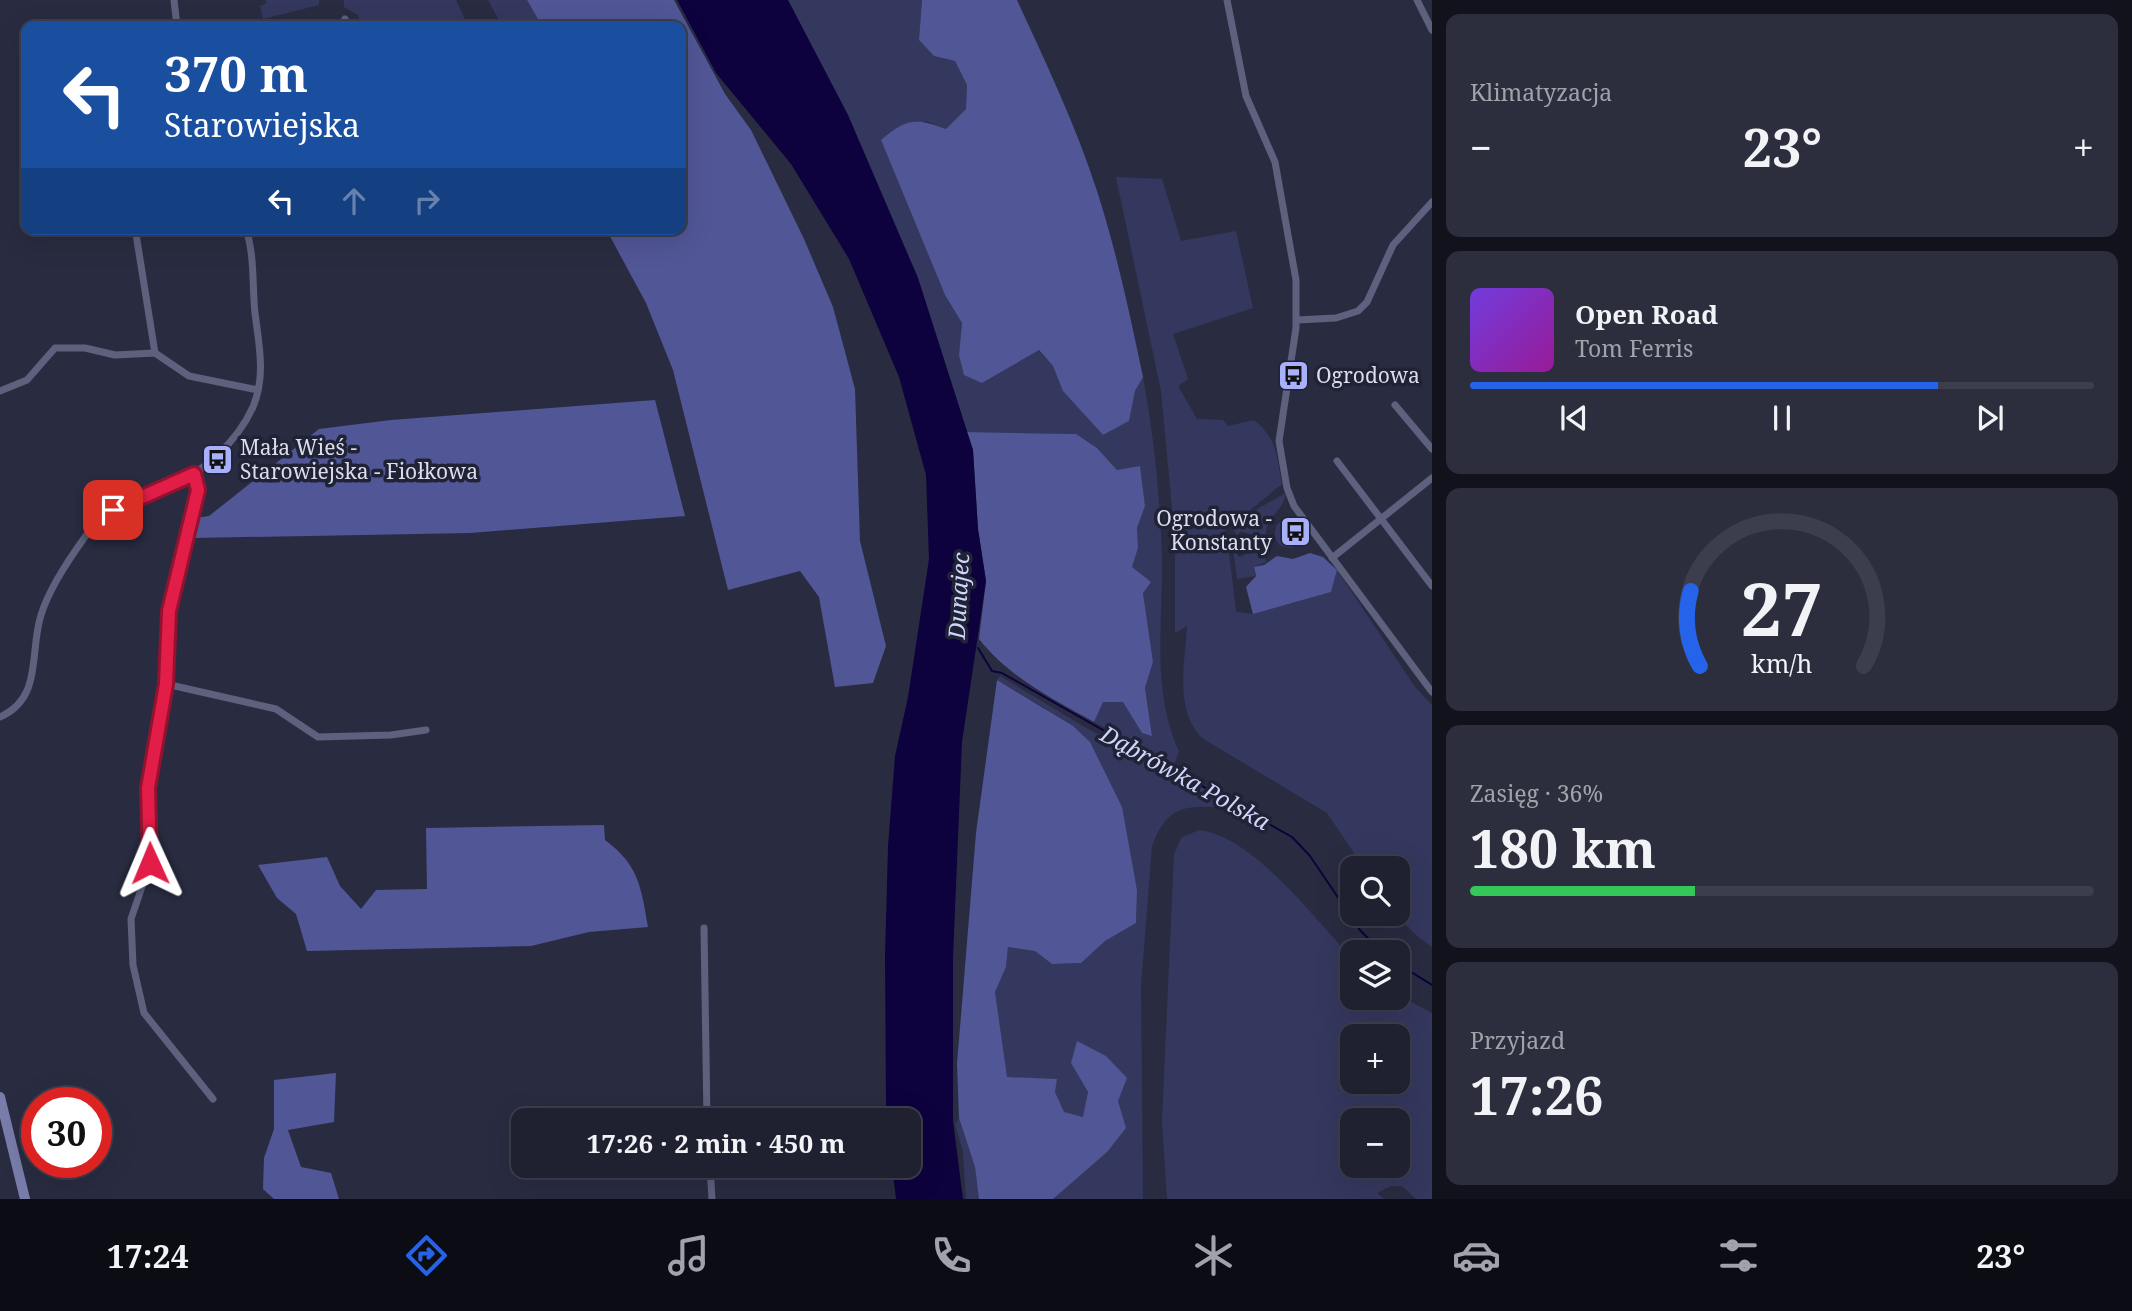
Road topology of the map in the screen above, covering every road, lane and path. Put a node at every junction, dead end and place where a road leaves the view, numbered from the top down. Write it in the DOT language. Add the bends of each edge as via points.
graph roads {
  1 [pos="174,0"];
  2 [pos="1227,0"];
  3 [pos="1417,0"];
  4 [pos="176,21"];
  5 [pos="1432,30"];
  6 [pos="1432,202"];
  7 [pos="136,235"];
  8 [pos="247,235"];
  9 [pos="1297,320"];
  10 [pos="155,353"];
  11 [pos="258,390"];
  12 [pos="0,391"];
  13 [pos="1395,405"];
  14 [pos="1432,449"];
  15 [pos="1337,461"];
  16 [pos="194,474"];
  17 [pos="1432,478"];
  18 [pos="1381,519"];
  19 [pos="1332,558"];
  20 [pos="1432,586"];
  21 [pos="166,684"];
  22 [pos="1432,692"];
  23 [pos="0,717"];
  24 [pos="426,730"];
  25 [pos="704,928"];
  26 [pos="0,1097"];
  27 [pos="213,1099"];
  28 [pos="707,1108"];
  29 [pos="711,1178"];
  30 [pos="25,1199"];
  31 [pos="712,1199"];
  1 -- 4 [label="street"];
  2 -- 9 [label="street" via="1246,96 1275,162 1296,280"];
  3 -- 5 [label="street"];
  6 -- 9 [label="street" via="1393,245 1367,302 1358,311"];
  7 -- 10 [label="street"];
  8 -- 11 [label="street" via="259,339"];
  9 -- 19 [label="street" via="1279,441 1281,462 1294,506"];
  10 -- 11 [label="street" via="190,376"];
  10 -- 12 [label="street" via="115,355 55,348 27,380"];
  11 -- 16 [label="street" via="243,425"];
  13 -- 14 [label="street"];
  15 -- 18 [label="street"];
  16 -- 21 [label="street" via="198,490 169,611"];
  16 -- 23 [label="street" via="123,504 87,535 41,615 29,692 17,708"];
  17 -- 18 [label="street"];
  18 -- 19 [label="street"];
  18 -- 20 [label="street"];
  19 -- 22 [label="street"];
  21 -- 24 [label="street" via="276,709 318,737"];
  21 -- 27 [label="street" via="148,788 150,863 131,919 133,965 145,1013"];
  25 -- 28 [label="street"];
  26 -- 30 [label="street"];
  29 -- 31 [label="street"];
}
